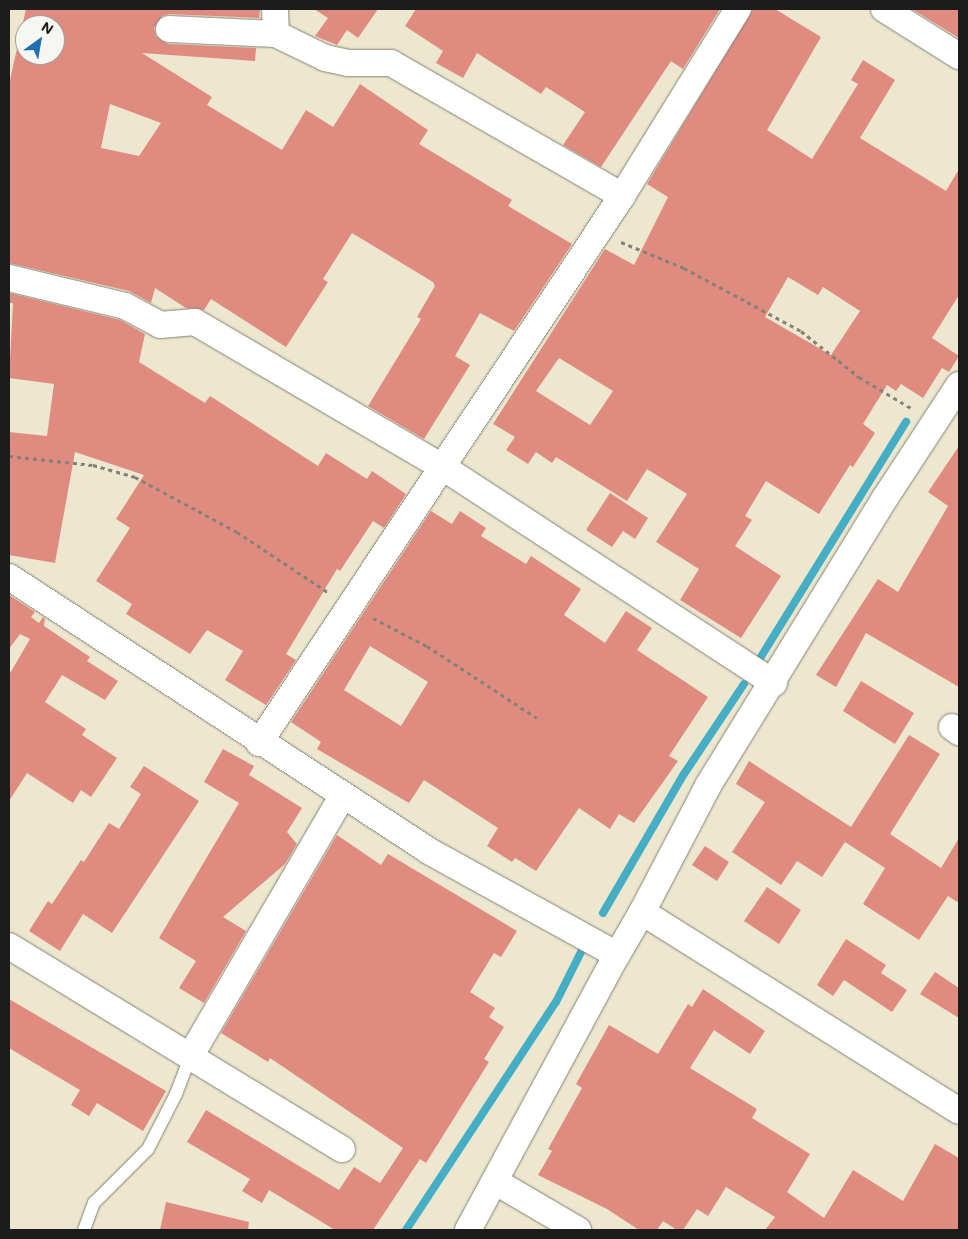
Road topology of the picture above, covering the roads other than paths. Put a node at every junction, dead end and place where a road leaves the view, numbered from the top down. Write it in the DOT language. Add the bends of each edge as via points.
graph roads {
  1 [pos="738,9"];
  2 [pos="884,9"];
  3 [pos="276,21"];
  4 [pos="169,29"];
  5 [pos="959,56"];
  6 [pos="622,196"];
  7 [pos="9,278"];
  8 [pos="959,385"];
  9 [pos="444,468"];
  10 [pos="9,577"];
  11 [pos="774,683"];
  12 [pos="259,743"];
  13 [pos="342,797"];
  14 [pos="642,912"];
  15 [pos="9,946"];
  16 [pos="617,955"];
  17 [pos="191,1055"];
  18 [pos="959,1111"];
  19 [pos="342,1149"];
  20 [pos="496,1182"];
  21 [pos="84,1230"];
  22 [pos="468,1230"];
  23 [pos="578,1230"];
  1 -- 6 [label="street"];
  2 -- 5 [label="street"];
  3 -- 4 [label="street"];
  3 -- 6 [label="street" via="325,58 348,63 391,64"];
  6 -- 9 [label="street"];
  7 -- 9 [label="street" via="125,306 160,325 195,322"];
  8 -- 11 [label="street" via="804,627"];
  9 -- 11 [label="street"];
  9 -- 12 [label="street"];
  10 -- 12 [label="street"];
  11 -- 14 [label="street" via="708,786"];
  12 -- 13 [label="street"];
  13 -- 16 [label="street" via="435,854"];
  13 -- 17 [label="street"];
  14 -- 16 [label="street"];
  14 -- 18 [label="street"];
  15 -- 17 [label="street"];
  16 -- 20 [label="street"];
  17 -- 19 [label="street"];
  17 -- 21 [label="lane" via="176,1094 148,1149 94,1203"];
  20 -- 22 [label="street"];
  20 -- 23 [label="street"];
}
